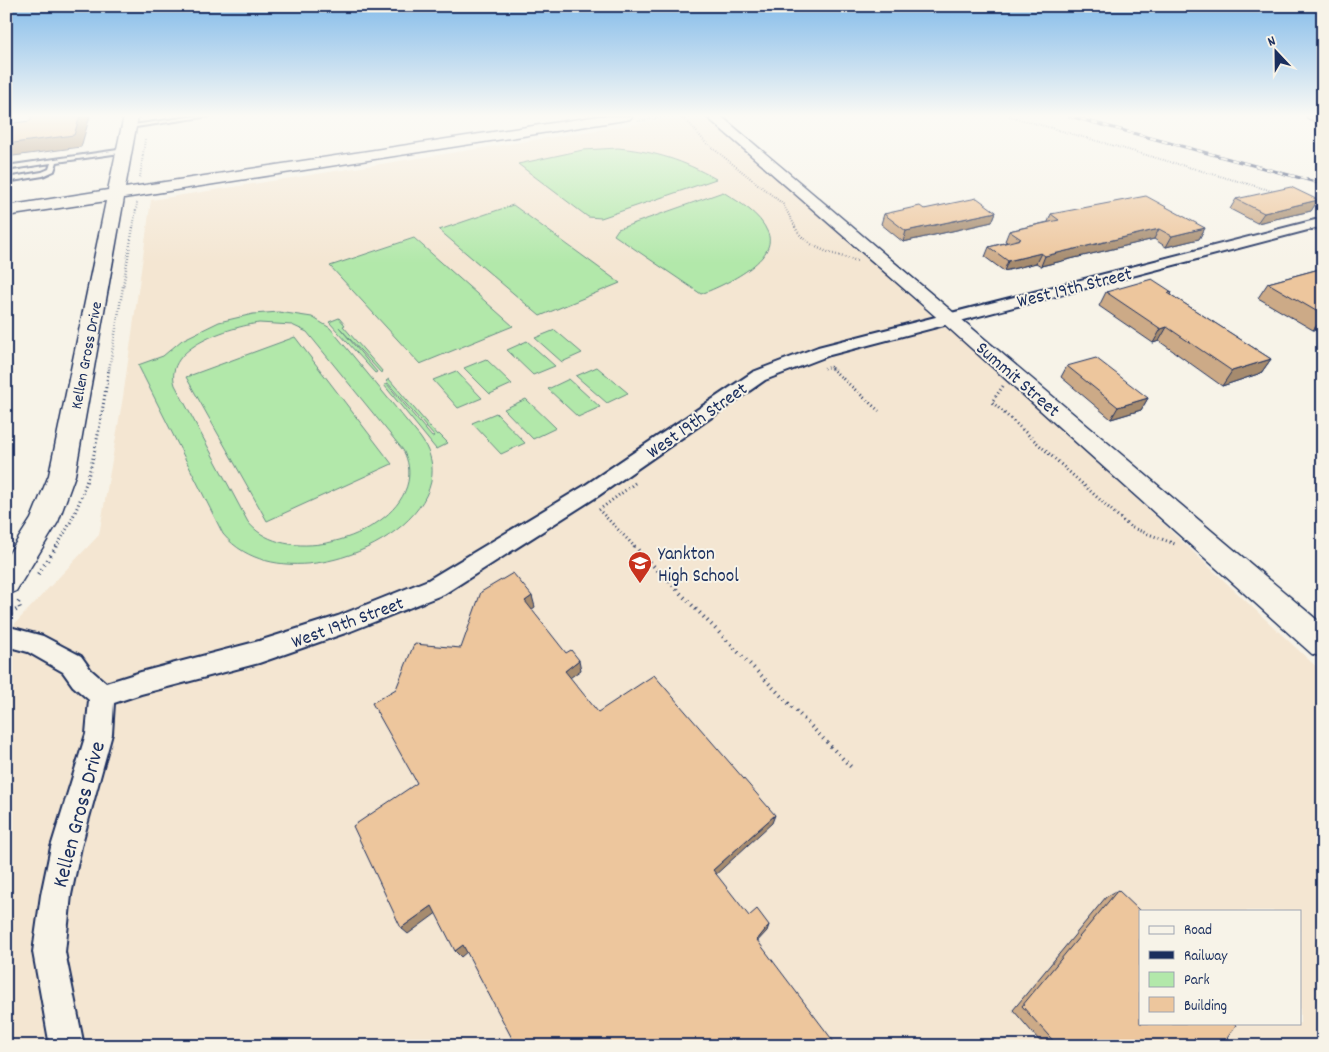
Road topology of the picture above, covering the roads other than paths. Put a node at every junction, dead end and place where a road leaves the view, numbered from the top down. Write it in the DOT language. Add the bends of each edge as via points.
graph roads {
  1 [pos="26,165"];
  2 [pos="53,165"];
  3 [pos="122,165"];
  4 [pos="305,165"];
  5 [pos="770,165"];
  6 [pos="6,168"];
  7 [pos="6,180"];
  8 [pos="116,194"];
  9 [pos="6,211"];
  10 [pos="1323,222"];
  11 [pos="949,318"];
  12 [pos="6,583"];
  13 [pos="6,636"];
  14 [pos="1323,644"];
  15 [pos="102,696"];
  16 [pos="67,1046"];
  1 -- 6 [label="lane"];
  2 -- 7 [label="lane" via="52,170 44,174"];
  3 -- 8 [label="street, Kellen Gross Drive"];
  4 -- 8 [label="street"];
  5 -- 11 [label="street, Summit Street"];
  8 -- 9 [label="street"];
  8 -- 12 [label="street, Kellen Gross Drive" via="62,476 44,522"];
  10 -- 11 [label="street, West 19th Street"];
  11 -- 14 [label="street, Summit Street"];
  11 -- 15 [label="street, West 19th Street" via="824,351 759,376 591,491 436,588 268,649"];
  13 -- 15 [label="street" via="34,643 72,664"];
  15 -- 16 [label="street, Kellen Gross Drive" via="99,734 66,847 49,952"];
}
